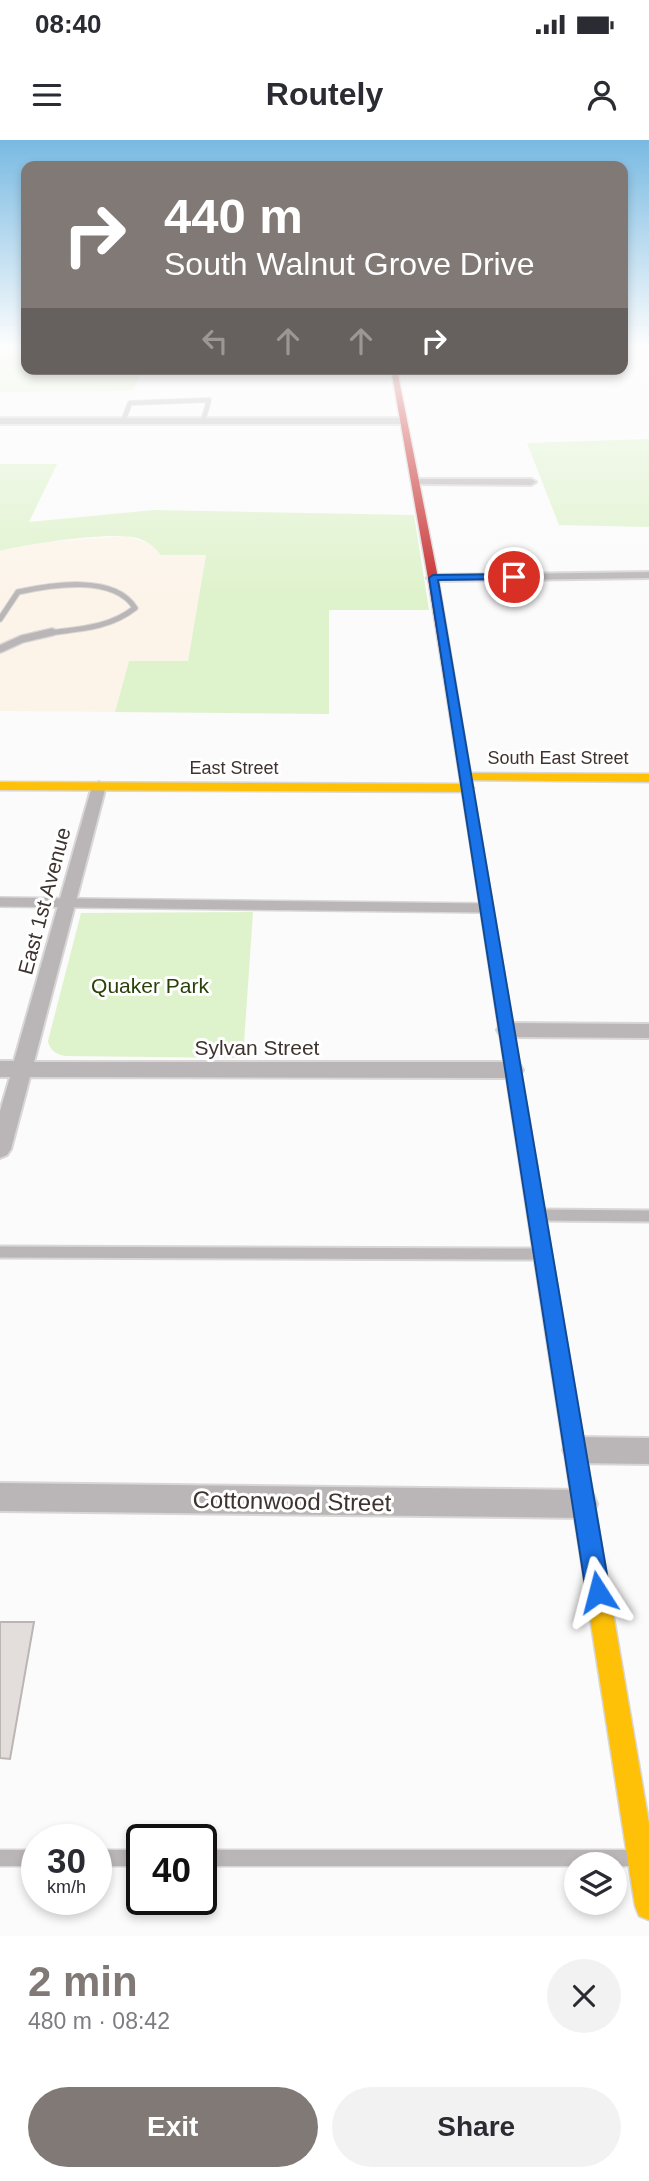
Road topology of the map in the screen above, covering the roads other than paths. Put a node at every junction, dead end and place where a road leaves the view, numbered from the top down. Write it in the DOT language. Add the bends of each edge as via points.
graph roads {
  1 [pos="405,432"];
  2 [pos="415,481"];
  3 [pos="531,482"];
  4 [pos="649,575"];
  5 [pos="433,578"];
  6 [pos="0,620"];
  7 [pos="0,649"];
  8 [pos="649,778"];
  9 [pos="467,782"];
  10 [pos="0,786"];
  11 [pos="99,786"];
  12 [pos="0,902"];
  13 [pos="67,902"];
  14 [pos="488,909"];
  15 [pos="507,1030"];
  16 [pos="649,1031"];
  17 [pos="0,1069"];
  18 [pos="22,1069"];
  19 [pos="513,1070"];
  20 [pos="0,1149"];
  21 [pos="537,1215"];
  22 [pos="649,1216"];
  23 [pos="0,1252"];
  24 [pos="543,1254"];
  25 [pos="576,1450"];
  26 [pos="649,1451"];
  27 [pos="0,1497"];
  28 [pos="583,1504"];
  29 [pos="0,1858"];
  30 [pos="21,1858"];
  31 [pos="217,1858"];
  32 [pos="645,1858"];
  33 [pos="649,1906"];
  1 -- 2 [label="street"];
  2 -- 3 [label="street"];
  2 -- 5 [label="street"];
  4 -- 5 [label="street"];
  5 -- 9 [label="street"];
  6 -- 7 [label="lane" via="18,592 34,587 109,589 128,596 135,608 113,623 25,638"];
  8 -- 9 [label="street, South East Street"];
  9 -- 11 [label="street, East Street"];
  9 -- 14 [label="street"];
  10 -- 11 [label="street, East Street"];
  11 -- 13 [label="street, East 1st Avenue"];
  12 -- 13 [label="lane"];
  13 -- 14 [label="lane"];
  13 -- 18 [label="street, East 1st Avenue"];
  14 -- 15 [label="street"];
  15 -- 16 [label="street"];
  15 -- 19 [label="street"];
  17 -- 18 [label="street, Sylvan Street"];
  18 -- 19 [label="street, Sylvan Street"];
  18 -- 20 [label="street, East 1st Avenue"];
  19 -- 21 [label="street"];
  21 -- 22 [label="lane"];
  21 -- 24 [label="street"];
  23 -- 24 [label="lane"];
  24 -- 25 [label="street"];
  25 -- 26 [label="street"];
  25 -- 28 [label="street"];
  27 -- 28 [label="street, Cottonwood Street"];
  28 -- 32 [label="street"];
  29 -- 30 [label="lane"];
  31 -- 32 [label="lane"];
  32 -- 33 [label="street"];
}
